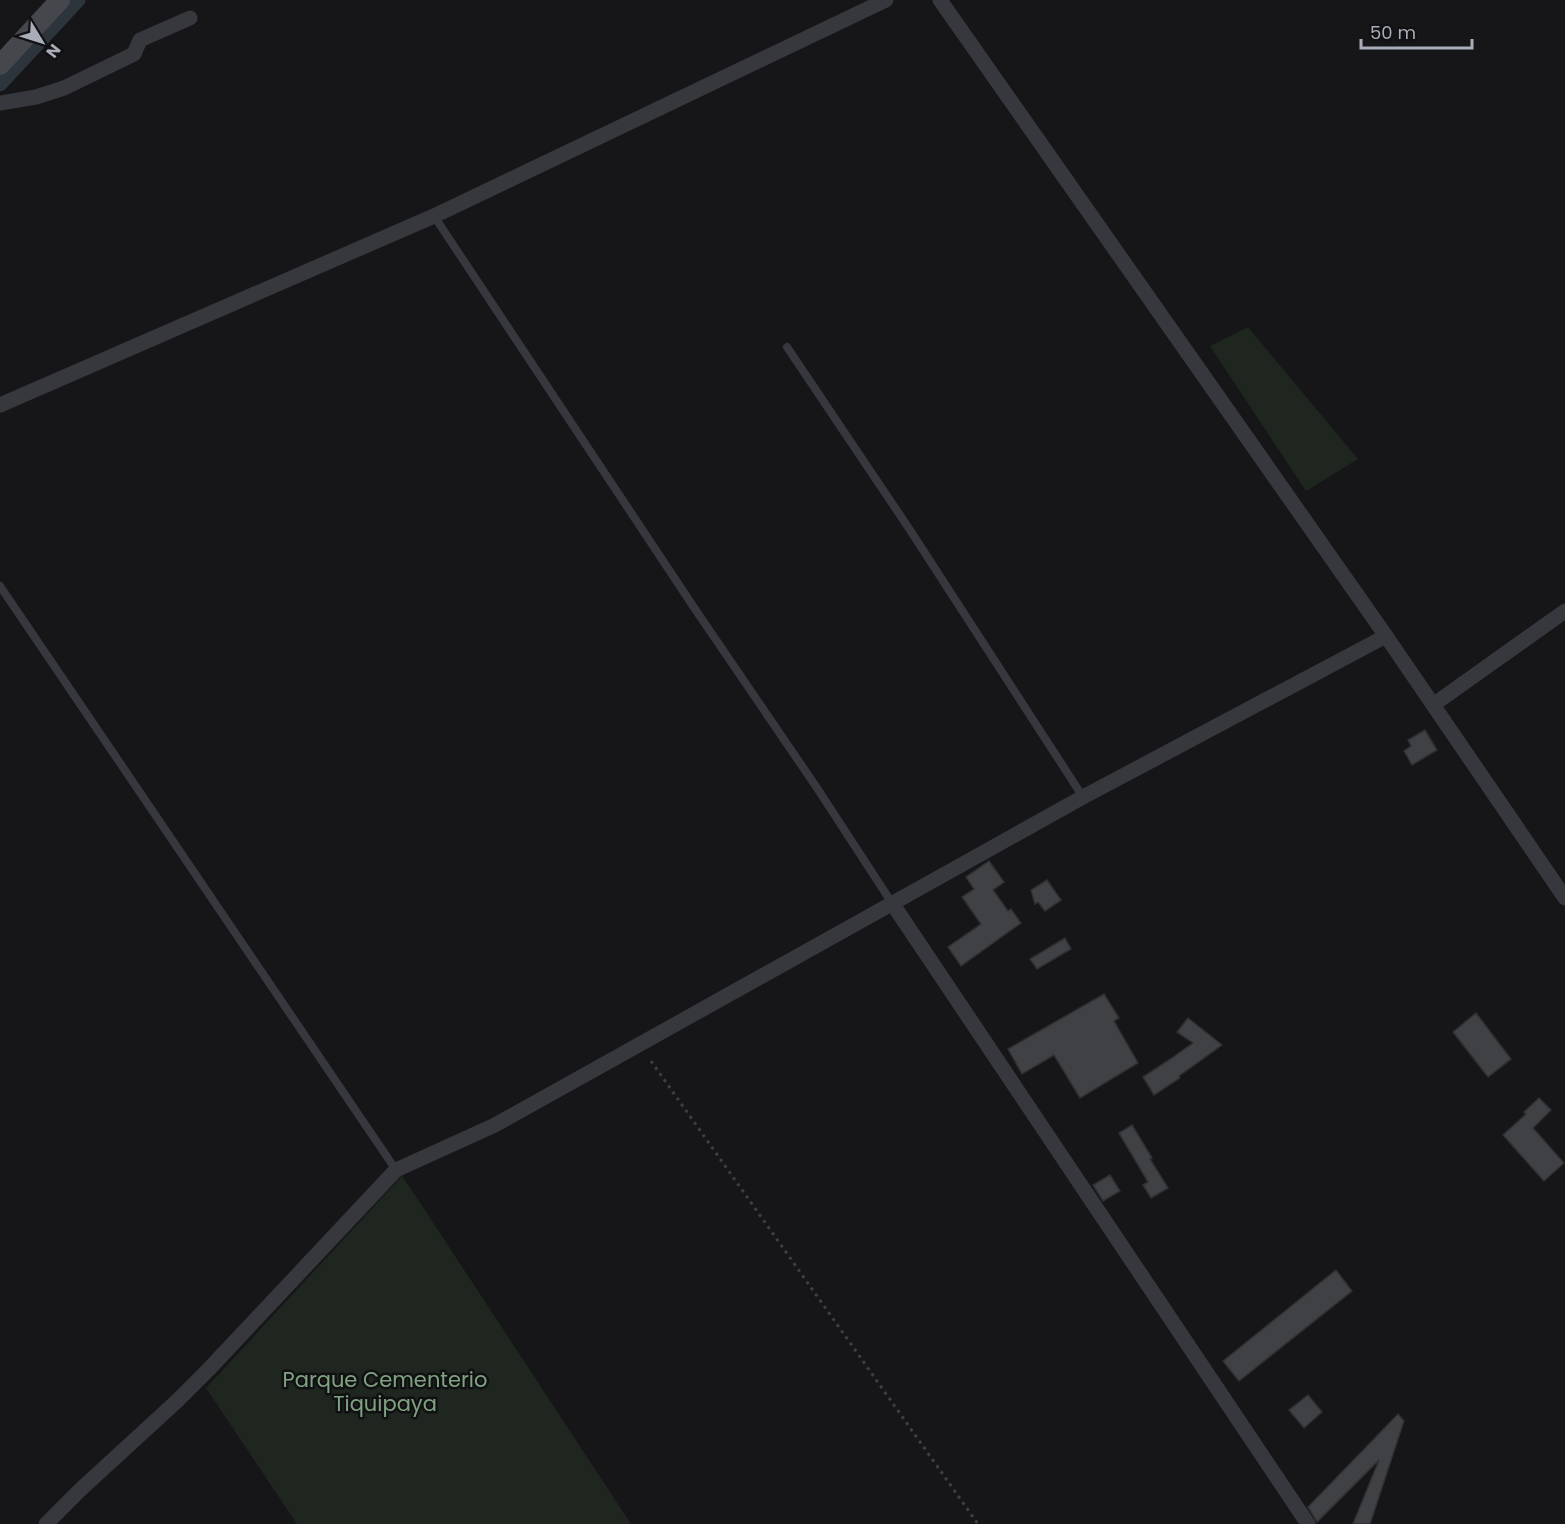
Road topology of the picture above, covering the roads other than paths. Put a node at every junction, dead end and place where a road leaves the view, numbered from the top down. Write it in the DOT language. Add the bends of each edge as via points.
graph roads {
  1 [pos="60,0"];
  2 [pos="886,0"];
  3 [pos="940,0"];
  4 [pos="190,18"];
  5 [pos="0,65"];
  6 [pos="0,103"];
  7 [pos="434,216"];
  8 [pos="787,347"];
  9 [pos="0,405"];
  10 [pos="0,586"];
  11 [pos="1565,611"];
  12 [pos="1386,636"];
  13 [pos="1432,705"];
  14 [pos="1083,797"];
  15 [pos="1565,898"];
  16 [pos="892,903"];
  17 [pos="396,1170"];
  18 [pos="46,1524"];
  19 [pos="1308,1524"];
  1 -- 5 [label="street"];
  2 -- 7 [label="street"];
  3 -- 12 [label="street"];
  4 -- 6 [label="street" via="140,40 134,54 64,88"];
  7 -- 9 [label="street"];
  7 -- 16 [label="lane"];
  8 -- 14 [label="lane"];
  10 -- 17 [label="lane"];
  11 -- 13 [label="street"];
  12 -- 13 [label="street"];
  12 -- 14 [label="street"];
  13 -- 15 [label="street"];
  14 -- 16 [label="street"];
  16 -- 17 [label="street" via="495,1125"];
  16 -- 19 [label="street"];
  17 -- 18 [label="street" via="210,1368"];
}
